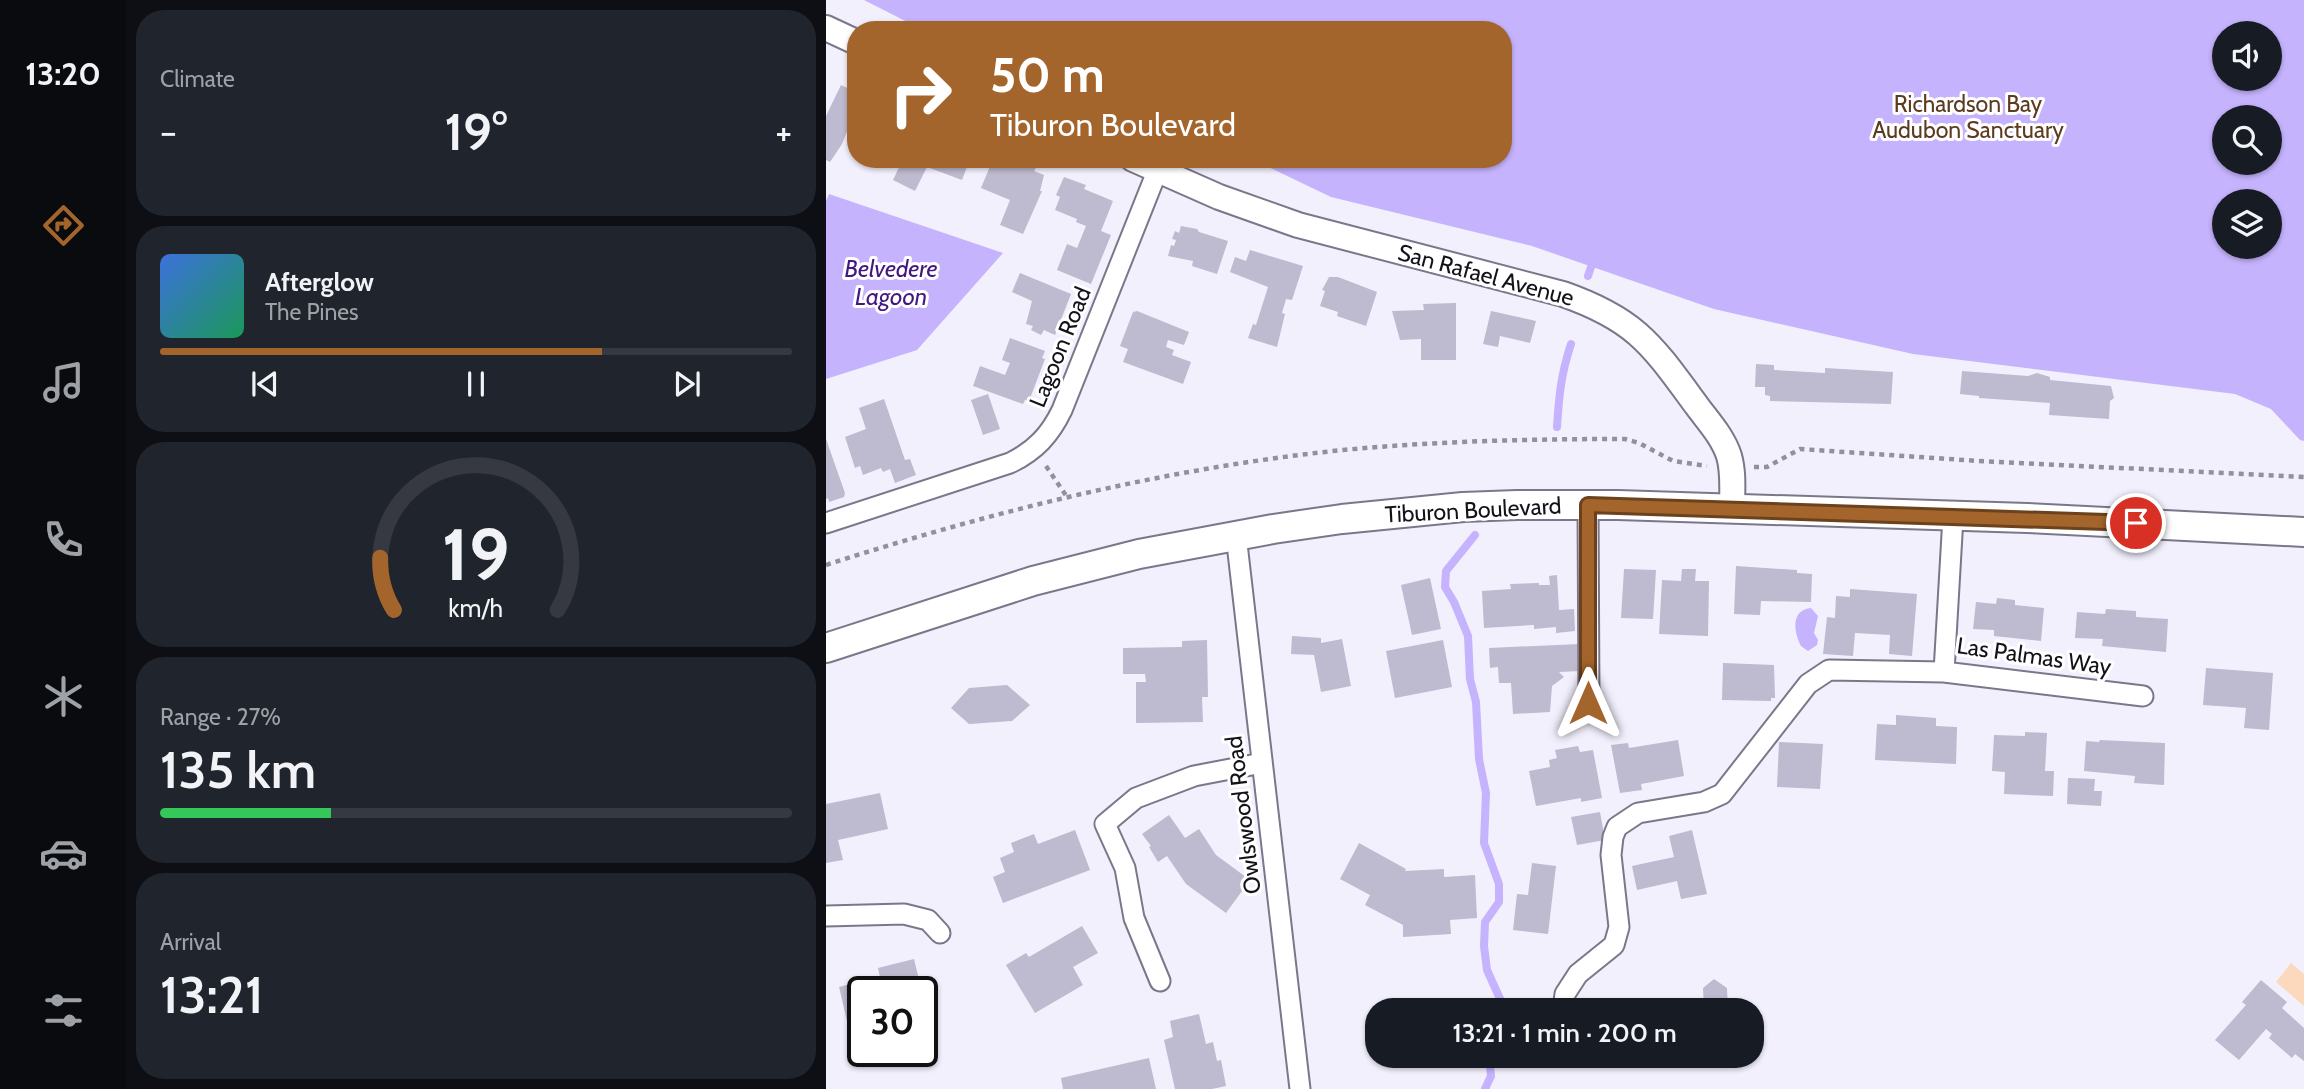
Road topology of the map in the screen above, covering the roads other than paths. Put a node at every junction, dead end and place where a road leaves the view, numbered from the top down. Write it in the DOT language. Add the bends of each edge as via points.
graph roads {
  1 [pos="826,28"];
  2 [pos="847,38"];
  3 [pos="1158,169"];
  4 [pos="1588,505"];
  5 [pos="1732,510"];
  6 [pos="1953,517"];
  7 [pos="826,523"];
  8 [pos="2304,532"];
  9 [pos="1236,536"];
  10 [pos="826,648"];
  11 [pos="1944,672"];
  12 [pos="2143,696"];
  13 [pos="1588,703"];
  14 [pos="1262,763"];
  15 [pos="826,916"];
  16 [pos="940,933"];
  17 [pos="1160,981"];
  18 [pos="1564,998"];
  19 [pos="1300,1089"];
  1 -- 2 [label="street"];
  3 -- 5 [label="street, San Rafael Avenue" via="1298,225 1563,294 1618,317 1662,358 1719,436 1731,467"];
  3 -- 7 [label="street, Lagoon Road" via="1050,432 1034,449 996,468"];
  4 -- 5 [label="main road, Tiburon Boulevard"];
  4 -- 9 [label="main road, Tiburon Boulevard" via="1436,509"];
  4 -- 13 [label="street"];
  5 -- 6 [label="main road, Tiburon Boulevard"];
  6 -- 8 [label="main road, Tiburon Boulevard"];
  6 -- 11 [label="street, Las Palmas Way"];
  9 -- 10 [label="main road, Tiburon Boulevard" via="1086,566"];
  9 -- 14 [label="street, Owlswood Road"];
  11 -- 12 [label="street, Las Palmas Way"];
  11 -- 18 [label="street" via="1829,670 1808,684 1723,794 1704,802 1638,813 1617,827 1611,855 1618,937 1578,974"];
  14 -- 17 [label="street" via="1194,776 1136,798 1105,824 1125,868 1134,918"];
  14 -- 19 [label="street, Owlswood Road"];
  15 -- 16 [label="street" via="904,914 928,919"];
}
